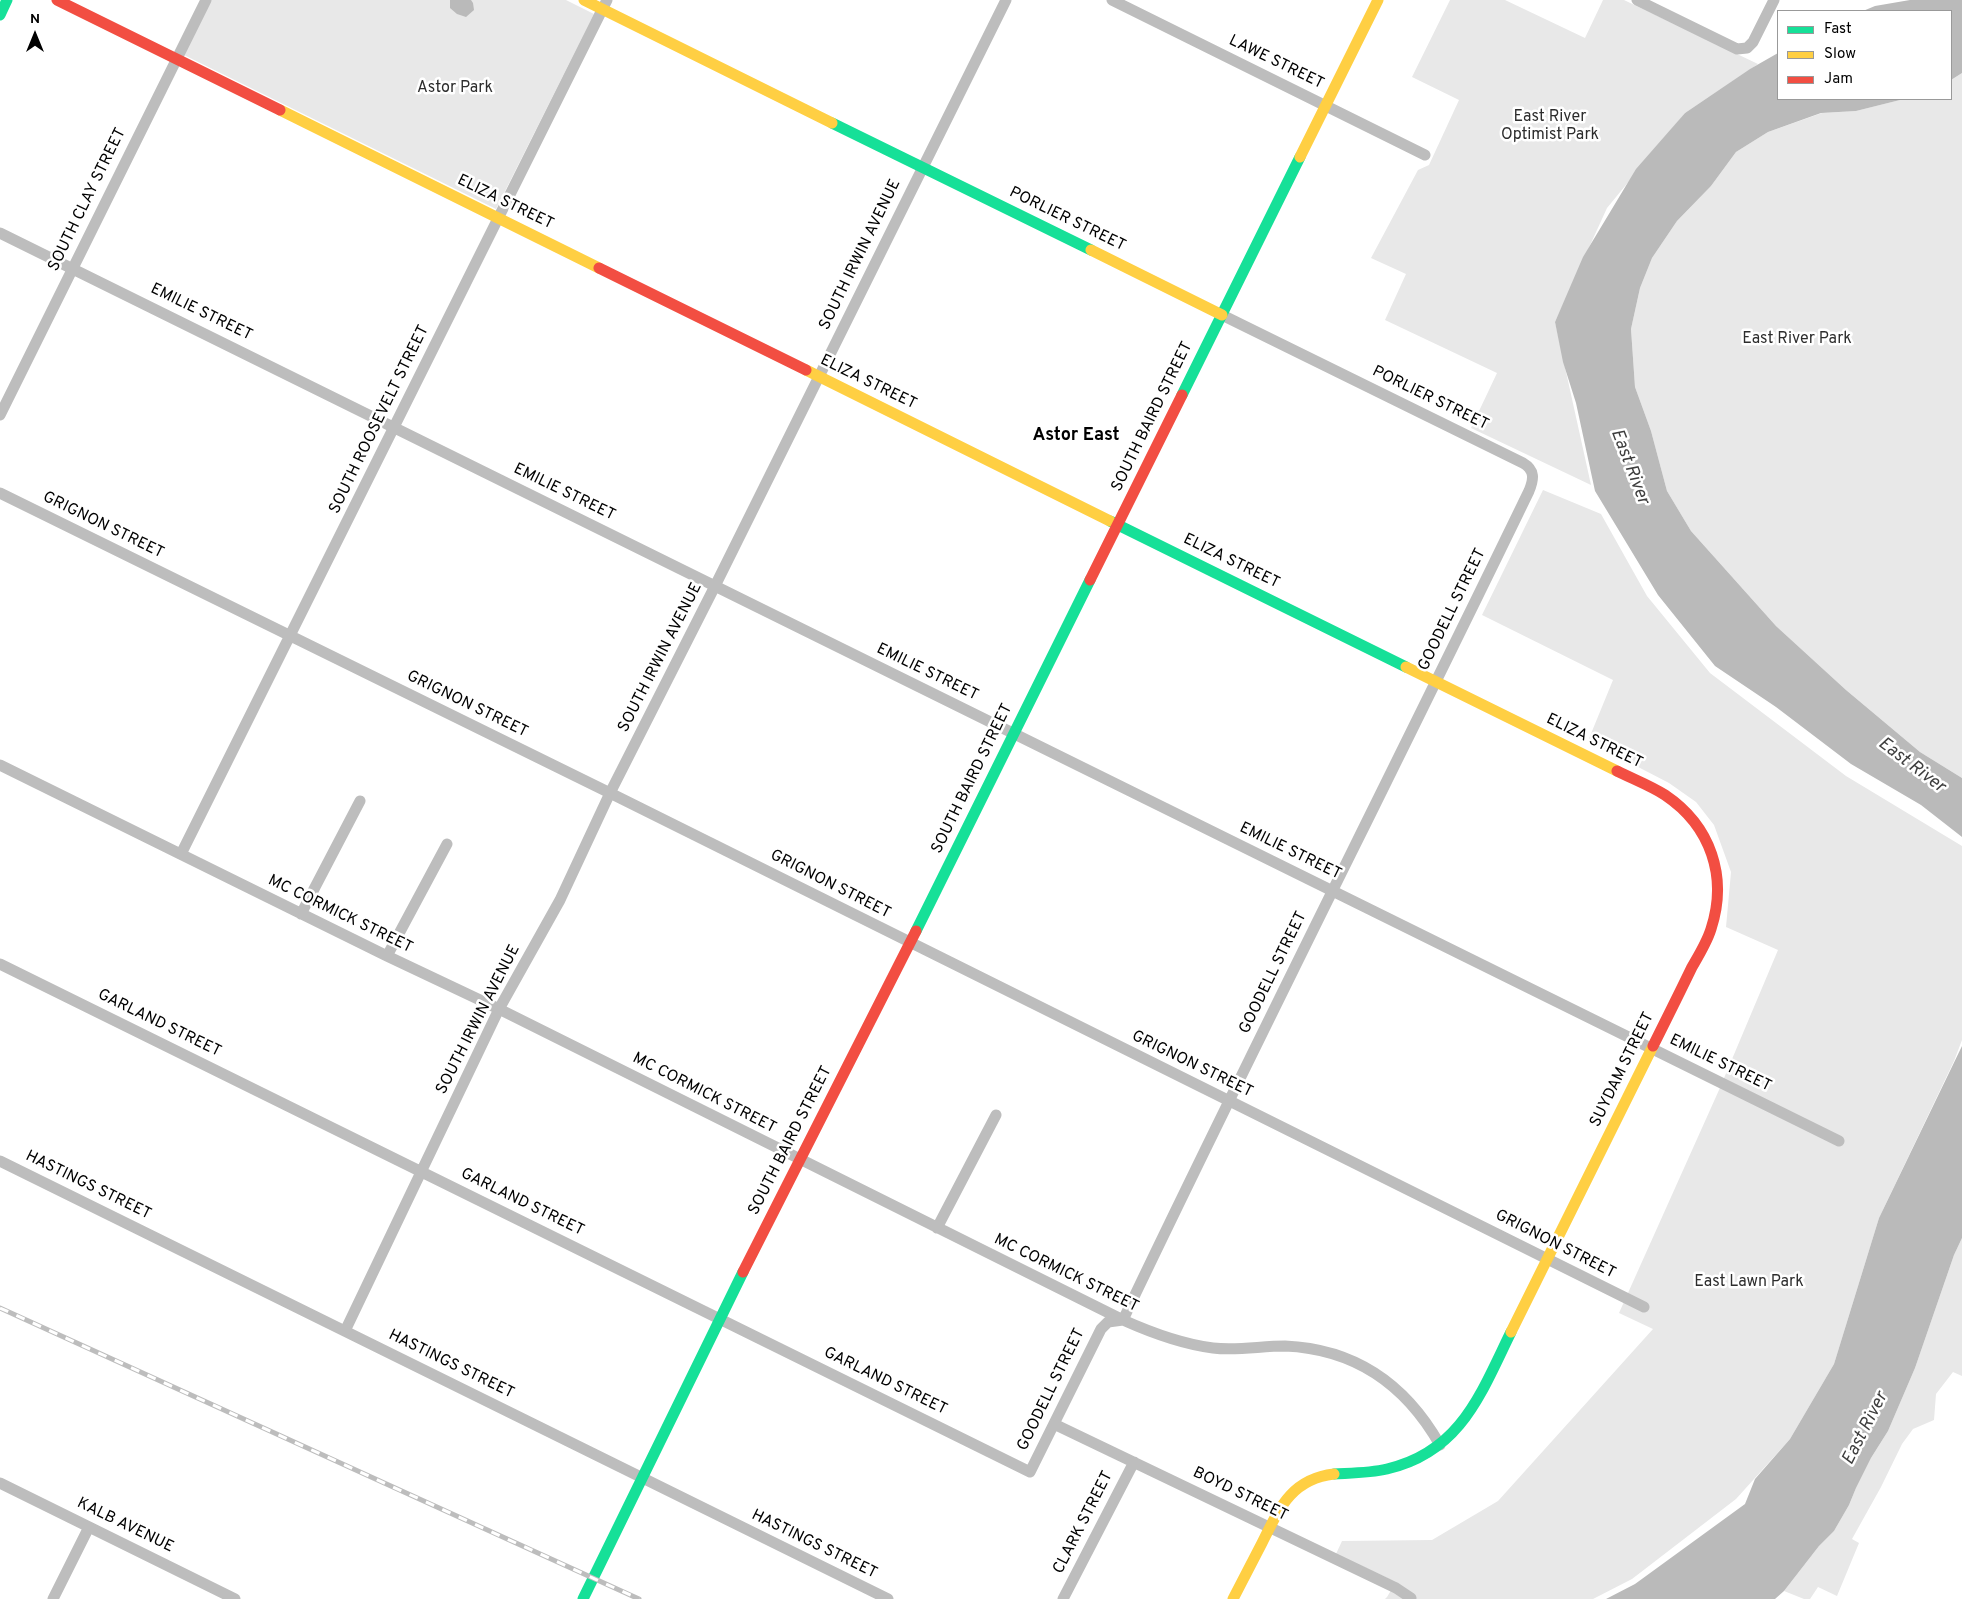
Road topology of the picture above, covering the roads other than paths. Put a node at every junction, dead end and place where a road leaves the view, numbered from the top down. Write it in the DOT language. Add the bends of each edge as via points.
graph roads {
  1 [pos="7,0"];
  2 [pos="57,0"];
  3 [pos="206,0"];
  4 [pos="584,0"];
  5 [pos="1006,0"];
  6 [pos="1112,0"];
  7 [pos="1378,0"];
  8 [pos="1637,0"];
  9 [pos="1774,0"];
  10 [pos="605,4"];
  11 [pos="0,15"];
  12 [pos="176,59"];
  13 [pos="1326,106"];
  14 [pos="1425,155"];
  15 [pos="923,168"];
  16 [pos="498,218"];
  17 [pos="0,233"];
  18 [pos="72,268"];
  19 [pos="1222,315"];
  20 [pos="819,377"];
  21 [pos="0,415"];
  22 [pos="395,426"];
  23 [pos="1533,472"];
  24 [pos="0,493"];
  25 [pos="1118,524"];
  26 [pos="715,586"];
  27 [pos="290,636"];
  28 [pos="1437,682"];
  29 [pos="1014,734"];
  30 [pos="0,765"];
  31 [pos="610,793"];
  32 [pos="1665,795"];
  33 [pos="360,801"];
  34 [pos="446,844"];
  35 [pos="181,854"];
  36 [pos="1332,891"];
  37 [pos="301,914"];
  38 [pos="910,943"];
  39 [pos="388,956"];
  40 [pos="0,964"];
  41 [pos="499,1009"];
  42 [pos="1652,1049"];
  43 [pos="1229,1101"];
  44 [pos="996,1116"];
  45 [pos="1839,1140"];
  46 [pos="799,1160"];
  47 [pos="0,1161"];
  48 [pos="422,1172"];
  49 [pos="937,1228"];
  50 [pos="1548,1258"];
  51 [pos="1644,1307"];
  52 [pos="721,1318"];
  53 [pos="1123,1320"];
  54 [pos="346,1331"];
  55 [pos="1054,1424"];
  56 [pos="1440,1445"];
  57 [pos="1134,1462"];
  58 [pos="1030,1472"];
  59 [pos="642,1478"];
  60 [pos="0,1483"];
  61 [pos="89,1526"];
  62 [pos="1269,1527"];
  63 [pos="210,1594"];
  64 [pos="1411,1598"];
  65 [pos="53,1599"];
  66 [pos="235,1599"];
  67 [pos="583,1599"];
  68 [pos="888,1599"];
  69 [pos="1063,1599"];
  70 [pos="1233,1599"];
  1 -- 11 [label="street"];
  2 -- 12 [label="street, ELIZA STREET"];
  3 -- 12 [label="street, SOUTH CLAY STREET"];
  4 -- 10 [label="street, PORLIER STREET"];
  5 -- 15 [label="street, SOUTH IRWIN AVENUE"];
  6 -- 13 [label="street, LAWE STREET"];
  7 -- 13 [label="street, SOUTH BAIRD STREET"];
  8 -- 9 [label="street" via="1733,48 1747,48 1753,42"];
  10 -- 15 [label="street, PORLIER STREET"];
  10 -- 16 [label="street, SOUTH ROOSEVELT STREET"];
  12 -- 16 [label="street, ELIZA STREET"];
  12 -- 18 [label="street, SOUTH CLAY STREET"];
  13 -- 14 [label="street, LAWE STREET"];
  13 -- 19 [label="street, SOUTH BAIRD STREET"];
  15 -- 19 [label="street, PORLIER STREET"];
  15 -- 20 [label="street, SOUTH IRWIN AVENUE"];
  16 -- 20 [label="street, ELIZA STREET"];
  16 -- 22 [label="street, SOUTH ROOSEVELT STREET"];
  17 -- 18 [label="street, EMILIE STREET"];
  18 -- 21 [label="street, SOUTH CLAY STREET"];
  18 -- 22 [label="street, EMILIE STREET"];
  19 -- 23 [label="street, PORLIER STREET" via="1523,463"];
  19 -- 25 [label="street, SOUTH BAIRD STREET"];
  20 -- 25 [label="street, ELIZA STREET"];
  20 -- 26 [label="street, SOUTH IRWIN AVENUE"];
  22 -- 26 [label="street, EMILIE STREET"];
  22 -- 27 [label="street, SOUTH ROOSEVELT STREET"];
  23 -- 28 [label="street, GOODELL STREET" via="1532,483"];
  24 -- 27 [label="street, GRIGNON STREET"];
  25 -- 28 [label="street, ELIZA STREET"];
  25 -- 29 [label="street, SOUTH BAIRD STREET"];
  26 -- 29 [label="street, EMILIE STREET"];
  26 -- 31 [label="street, SOUTH IRWIN AVENUE"];
  27 -- 31 [label="street, GRIGNON STREET"];
  27 -- 35 [label="street, SOUTH ROOSEVELT STREET"];
  28 -- 32 [label="street, ELIZA STREET"];
  28 -- 36 [label="street, GOODELL STREET"];
  29 -- 36 [label="street, EMILIE STREET"];
  29 -- 38 [label="street, SOUTH BAIRD STREET"];
  30 -- 35 [label="street, MC CORMICK STREET"];
  31 -- 38 [label="street, GRIGNON STREET"];
  31 -- 41 [label="street, SOUTH IRWIN AVENUE" via="560,900"];
  32 -- 42 [label="street, SUYDAM STREET" via="1684,810 1705,836 1716,864 1718,902 1711,930"];
  33 -- 37 [label="street"];
  34 -- 39 [label="street"];
  35 -- 37 [label="street, MC CORMICK STREET"];
  36 -- 42 [label="street, EMILIE STREET"];
  36 -- 43 [label="street, GOODELL STREET"];
  37 -- 39 [label="street, MC CORMICK STREET"];
  38 -- 43 [label="street, GRIGNON STREET"];
  38 -- 46 [label="street, SOUTH BAIRD STREET"];
  39 -- 41 [label="street, MC CORMICK STREET"];
  40 -- 48 [label="street, GARLAND STREET"];
  41 -- 46 [label="street, MC CORMICK STREET"];
  41 -- 48 [label="street, SOUTH IRWIN AVENUE"];
  42 -- 45 [label="street, EMILIE STREET"];
  42 -- 50 [label="street, SUYDAM STREET"];
  43 -- 50 [label="street, GRIGNON STREET"];
  43 -- 53 [label="street, GOODELL STREET"];
  44 -- 49 [label="street"];
  46 -- 49 [label="street, MC CORMICK STREET"];
  46 -- 52 [label="street, SOUTH BAIRD STREET"];
  47 -- 54 [label="street, HASTINGS STREET"];
  48 -- 52 [label="street, GARLAND STREET"];
  48 -- 54 [label="street, SOUTH IRWIN AVENUE"];
  49 -- 53 [label="street, MC CORMICK STREET"];
  50 -- 51 [label="street, GRIGNON STREET"];
  50 -- 56 [label="street, SUYDAM STREET" via="1479,1400 1467,1419"];
  52 -- 58 [label="street, GARLAND STREET"];
  52 -- 59 [label="street, SOUTH BAIRD STREET"];
  53 -- 55 [label="street, GOODELL STREET" via="1108,1322 1101,1329"];
  53 -- 56 [label="street, MC CORMICK STREET" via="1191,1344 1235,1349 1300,1347 1347,1359 1371,1370 1400,1392 1424,1418"];
  54 -- 59 [label="street, HASTINGS STREET"];
  55 -- 57 [label="street, BOYD STREET"];
  55 -- 58 [label="street, GOODELL STREET"];
  56 -- 62 [label="street, SUYDAM STREET" via="1422,1457 1388,1469 1335,1473 1308,1481 1286,1498"];
  57 -- 62 [label="street, BOYD STREET"];
  57 -- 69 [label="street, CLARK STREET"];
  59 -- 67 [label="street, SOUTH BAIRD STREET"];
  59 -- 68 [label="street, HASTINGS STREET"];
  60 -- 61 [label="street, KALB AVENUE"];
  61 -- 63 [label="street, KALB AVENUE"];
  61 -- 65 [label="street"];
  62 -- 64 [label="street, BOYD STREET"];
  62 -- 70 [label="street, SUYDAM STREET"];
  63 -- 66 [label="street, KALB AVENUE"];
}
